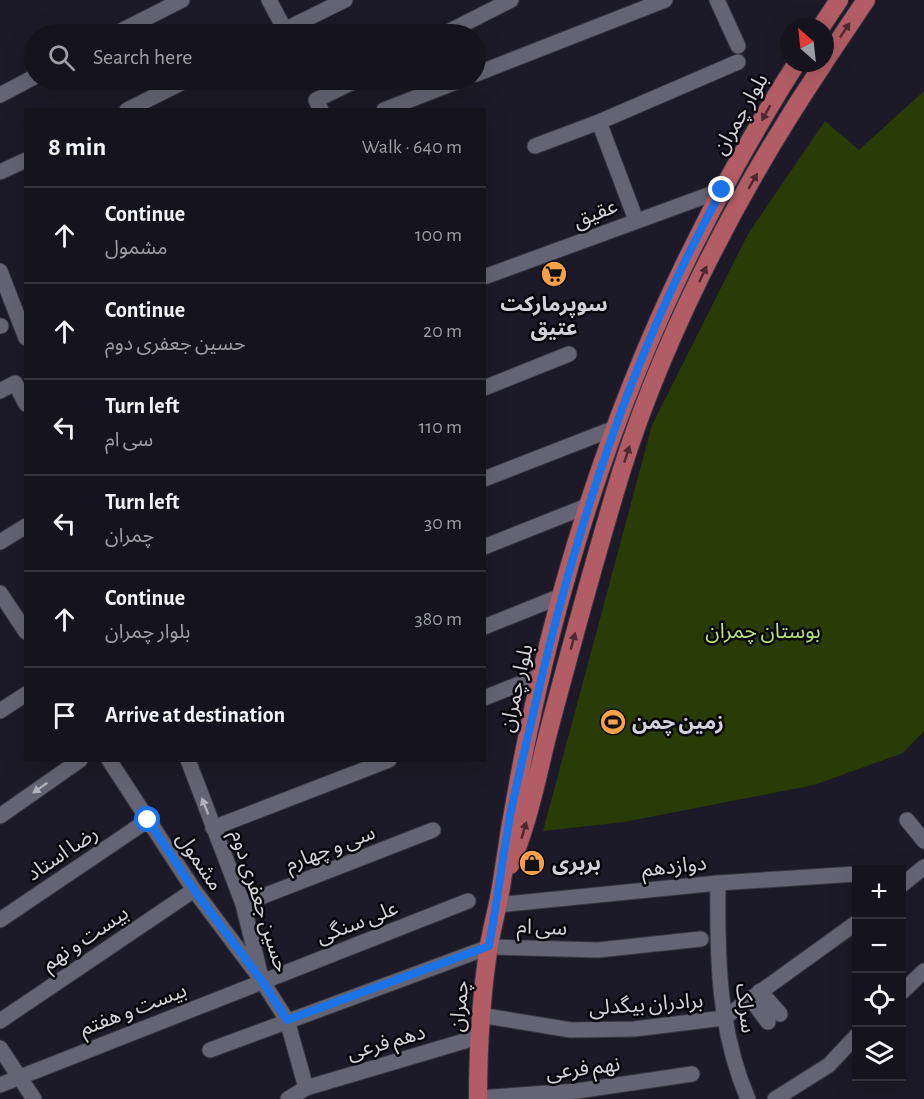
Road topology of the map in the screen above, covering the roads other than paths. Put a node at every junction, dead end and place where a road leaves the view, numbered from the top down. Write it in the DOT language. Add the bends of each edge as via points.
graph roads {
  1 [pos="182,0"];
  2 [pos="270,0"];
  3 [pos="345,0"];
  4 [pos="511,0"];
  5 [pos="665,0"];
  6 [pos="717,0"];
  7 [pos="839,0"];
  8 [pos="866,0"];
  9 [pos="827,18"];
  10 [pos="135,24"];
  11 [pos="278,24"];
  12 [pos="297,24"];
  13 [pos="464,24"];
  14 [pos="738,46"];
  15 [pos="834,47"];
  16 [pos="738,62"];
  17 [pos="486,70"];
  18 [pos="791,72"];
  19 [pos="818,72"];
  20 [pos="24,82"];
  21 [pos="167,90"];
  22 [pos="341,90"];
  23 [pos="435,90"];
  24 [pos="0,95"];
  25 [pos="318,105"];
  26 [pos="131,108"];
  27 [pos="389,108"];
  28 [pos="599,122"];
  29 [pos="535,146"];
  30 [pos="24,161"];
  31 [pos="0,172"];
  32 [pos="722,190"];
  33 [pos="636,220"];
  34 [pos="0,271"];
  35 [pos="486,276"];
  36 [pos="24,334"];
  37 [pos="569,354"];
  38 [pos="486,387"];
  39 [pos="0,391"];
  40 [pos="24,400"];
  41 [pos="615,428"];
  42 [pos="486,478"];
  43 [pos="587,506"];
  44 [pos="24,527"];
  45 [pos="0,542"];
  46 [pos="486,546"];
  47 [pos="561,596"];
  48 [pos="2,599"];
  49 [pos="486,626"];
  50 [pos="24,629"];
  51 [pos="542,675"];
  52 [pos="24,695"];
  53 [pos="486,697"];
  54 [pos="0,711"];
  55 [pos="77,762"];
  56 [pos="110,762"];
  57 [pos="189,762"];
  58 [pos="384,762"];
  59 [pos="0,816"];
  60 [pos="148,820"];
  61 [pos="907,820"];
  62 [pos="213,828"];
  63 [pos="433,830"];
  64 [pos="924,841"];
  65 [pos="922,869"];
  66 [pos="906,871"];
  67 [pos="852,874"];
  68 [pos="906,882"];
  69 [pos="501,883"];
  70 [pos="718,883"];
  71 [pos="194,890"];
  72 [pos="468,902"];
  73 [pos="243,904"];
  74 [pos="497,905"];
  75 [pos="0,920"];
  76 [pos="852,926"];
  77 [pos="701,939"];
  78 [pos="489,946"];
  79 [pos="924,971"];
  80 [pos="262,981"];
  81 [pos="906,988"];
  82 [pos="755,994"];
  83 [pos="480,1015"];
  84 [pos="724,1018"];
  85 [pos="774,1018"];
  86 [pos="287,1020"];
  87 [pos="0,1021"];
  88 [pos="478,1037"];
  89 [pos="852,1040"];
  90 [pos="0,1048"];
  91 [pos="210,1050"];
  92 [pos="692,1074"];
  93 [pos="19,1076"];
  94 [pos="0,1085"];
  95 [pos="306,1088"];
  96 [pos="522,1097"];
  97 [pos="34,1099"];
  98 [pos="288,1099"];
  99 [pos="478,1099"];
  100 [pos="748,1099"];
  101 [pos="775,1099"];
  1 -- 10 [label="street"];
  2 -- 11 [label="street"];
  3 -- 12 [label="street"];
  4 -- 13 [label="street"];
  5 -- 17 [label="street"];
  6 -- 14 [label="street"];
  7 -- 9 [label="main road"];
  15 -- 8 [label="main road, بلوار چمران, one-way"];
  16 -- 28 [label="street"];
  18 -- 32 [label="main road, بلوار چمران, one-way"];
  69 -- 19 [label="main road, بلوار چمران, one-way" via="523,836 613,497 633,437 714,250"];
  20 -- 24 [label="street"];
  21 -- 26 [label="street"];
  22 -- 25 [label="street"];
  23 -- 27 [label="street"];
  28 -- 29 [label="street"];
  28 -- 33 [label="street"];
  30 -- 31 [label="street"];
  32 -- 33 [label="street, عقیق"];
  32 -- 41 [label="main road, بلوار چمران" via="657,321"];
  33 -- 35 [label="street, عقیق"];
  34 -- 36 [label="street"];
  37 -- 38 [label="street"];
  39 -- 40 [label="street" via="15,383"];
  41 -- 42 [label="street"];
  41 -- 43 [label="main road, بلوار چمران"];
  43 -- 46 [label="street"];
  43 -- 47 [label="main road, بلوار چمران"];
  44 -- 45 [label="street"];
  47 -- 49 [label="street"];
  47 -- 51 [label="main road, بلوار چمران"];
  48 -- 50 [label="street"];
  51 -- 53 [label="street"];
  51 -- 69 [label="main road, بلوار چمران" via="510,817"];
  52 -- 54 [label="street"];
  55 -- 59 [label="street, one-way"];
  56 -- 60 [label="street, مشمول"];
  62 -- 57 [label="street, حسین جعفری دوم, one-way"];
  58 -- 62 [label="street"];
  60 -- 71 [label="street, مشمول"];
  60 -- 75 [label="street, رضا استاد"];
  61 -- 64 [label="street"];
  62 -- 73 [label="street, حسین جعفری دوم"];
  63 -- 73 [label="street, سی و چهارم"];
  65 -- 66 [label="street"];
  65 -- 68 [label="street"];
  67 -- 70 [label="street, دوازدهم"];
  69 -- 74 [label="main road, چمران"];
  70 -- 74 [label="street, دوازدهم"];
  70 -- 84 [label="street, سرلک" via="717,937"];
  71 -- 80 [label="street, مشمول"];
  71 -- 87 [label="street, بیست و نهم"];
  72 -- 80 [label="street, علی سنگی"];
  73 -- 80 [label="street, حسین جعفری دوم"];
  74 -- 78 [label="main road, چمران"];
  76 -- 82 [label="street, برادران بیگدلی"];
  77 -- 78 [label="street, سی ام" via="598,950"];
  78 -- 83 [label="main road, چمران"];
  78 -- 86 [label="street, سی ام"];
  79 -- 81 [label="street"];
  80 -- 86 [label="street, حسین جعفری دوم"];
  80 -- 93 [label="street, بیست و هفتم"];
  82 -- 84 [label="street, برادران بیگدلی"];
  82 -- 85 [label="street"];
  83 -- 84 [label="street, برادران بیگدلی" via="571,1030 634,1029"];
  83 -- 88 [label="main road, چمران"];
  84 -- 100 [label="street, سرلک" via="734,1065"];
  86 -- 91 [label="street, سی ام"];
  86 -- 95 [label="street, حسین جعفری دوم"];
  88 -- 95 [label="street, دهم فرعی"];
  88 -- 99 [label="main road, چمران"];
  89 -- 101 [label="street" via="829,1065"];
  90 -- 93 [label="street"];
  92 -- 96 [label="street, نهم فرعی"];
  93 -- 94 [label="street, بیست و هفتم"];
  93 -- 97 [label="street"];
  95 -- 98 [label="street, دهم فرعی"];
  96 -- 99 [label="street, نهم فرعی"];
}
